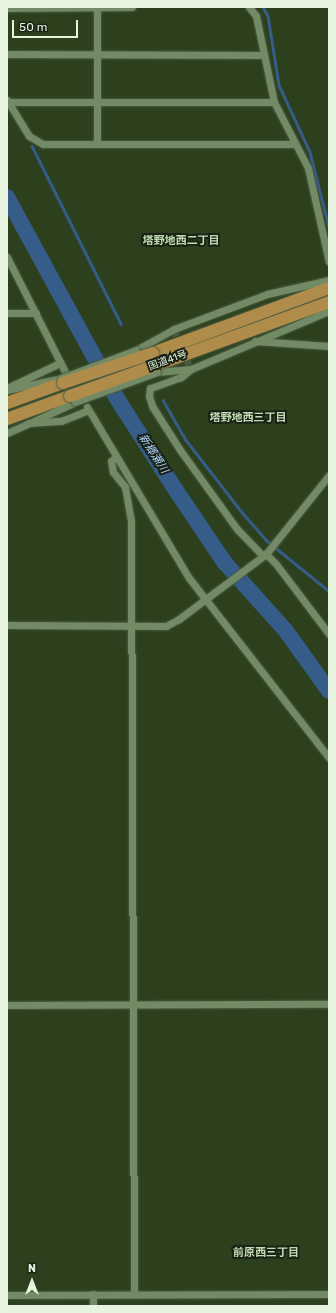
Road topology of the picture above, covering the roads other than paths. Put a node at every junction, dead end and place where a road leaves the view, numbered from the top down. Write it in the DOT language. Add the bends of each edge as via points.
graph roads {
  1 [pos="132,7"];
  2 [pos="249,7"];
  3 [pos="7,8"];
  4 [pos="97,8"];
  5 [pos="7,54"];
  6 [pos="97,55"];
  7 [pos="263,55"];
  8 [pos="8,101"];
  9 [pos="274,102"];
  10 [pos="97,103"];
  11 [pos="97,144"];
  12 [pos="295,144"];
  13 [pos="7,257"];
  14 [pos="329,262"];
  15 [pos="327,284"];
  16 [pos="329,302"];
  17 [pos="329,311"];
  18 [pos="7,313"];
  19 [pos="36,313"];
  20 [pos="255,341"];
  21 [pos="329,346"];
  22 [pos="60,363"];
  23 [pos="158,368"];
  24 [pos="191,369"];
  25 [pos="63,377"];
  26 [pos="7,390"];
  27 [pos="73,399"];
  28 [pos="7,404"];
  29 [pos="7,419"];
  30 [pos="29,423"];
  31 [pos="7,433"];
  32 [pos="116,457"];
  33 [pos="329,475"];
  34 [pos="266,554"];
  35 [pos="206,599"];
  36 [pos="7,626"];
  37 [pos="132,626"];
  38 [pos="329,634"];
  39 [pos="329,758"];
  40 [pos="132,1003"];
  41 [pos="329,1004"];
  42 [pos="7,1005"];
  43 [pos="94,1294"];
  44 [pos="134,1294"];
  45 [pos="329,1294"];
  46 [pos="7,1295"];
  47 [pos="93,1306"];
  1 -- 4 [label="street"];
  2 -- 7 [label="street" via="256,16"];
  3 -- 4 [label="street"];
  4 -- 6 [label="street"];
  5 -- 6 [label="street"];
  6 -- 7 [label="street"];
  6 -- 10 [label="street"];
  7 -- 9 [label="street"];
  8 -- 10 [label="street"];
  8 -- 11 [label="street" via="29,136 43,144"];
  9 -- 10 [label="street"];
  9 -- 12 [label="street"];
  10 -- 11 [label="street"];
  11 -- 12 [label="street"];
  12 -- 14 [label="street" via="308,168"];
  13 -- 19 [label="street"];
  15 -- 25 [label="highway, 国道41号, bridge" via="153,353"];
  15 -- 25 [label="street, bridge" via="260,297 174,329 136,350"];
  16 -- 23 [label="highway, 国道41号"];
  17 -- 20 [label="street" via="313,320"];
  18 -- 19 [label="street"];
  19 -- 22 [label="street"];
  20 -- 21 [label="street"];
  20 -- 24 [label="street" via="236,352"];
  22 -- 25 [label="street"];
  22 -- 26 [label="street"];
  23 -- 24 [label="street"];
  23 -- 27 [label="highway, 国道41号, bridge"];
  24 -- 34 [label="street" via="181,377 150,388 152,406 180,450 238,528"];
  25 -- 26 [label="street"];
  25 -- 28 [label="highway, 国道41号"];
  27 -- 29 [label="highway, 国道41号"];
  27 -- 30 [label="street"];
  30 -- 31 [label="street"];
  30 -- 32 [label="street" via="61,421 88,408"];
  32 -- 35 [label="street" via="189,578"];
  32 -- 37 [label="street" via="111,461 113,472 125,487 131,521"];
  33 -- 34 [label="street"];
  34 -- 35 [label="street"];
  34 -- 38 [label="street"];
  35 -- 37 [label="street" via="180,619 166,626"];
  35 -- 39 [label="street"];
  36 -- 37 [label="street"];
  37 -- 40 [label="street"];
  40 -- 41 [label="street"];
  40 -- 42 [label="street"];
  40 -- 44 [label="street"];
  43 -- 44 [label="street"];
  43 -- 46 [label="street"];
  43 -- 47 [label="street"];
  44 -- 45 [label="street"];
}
